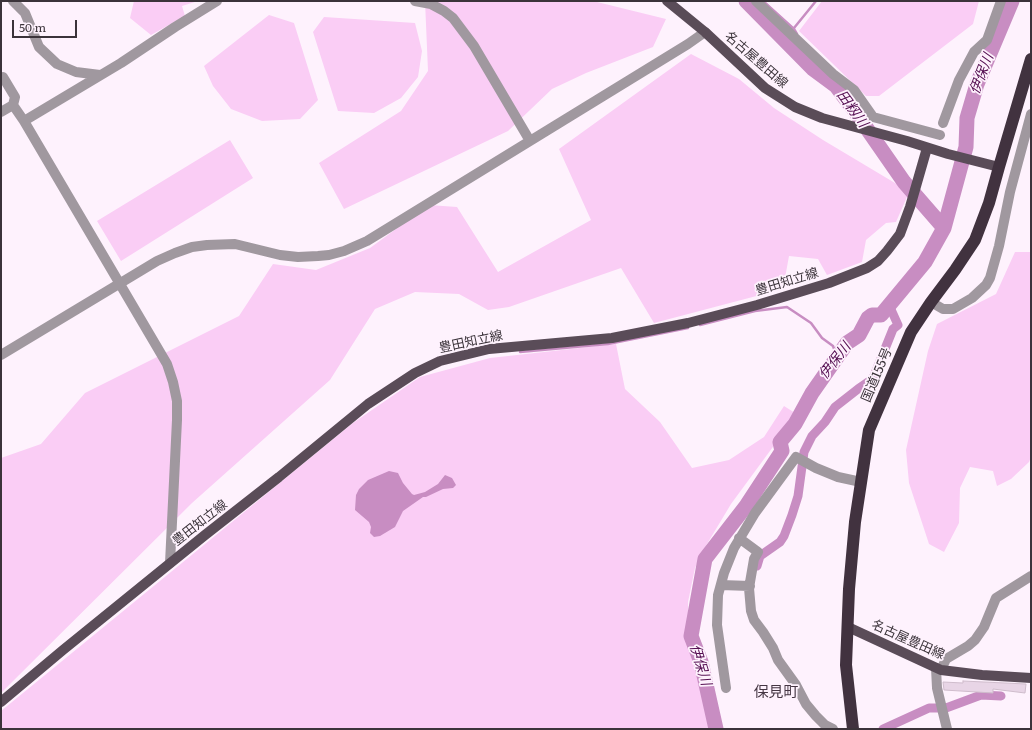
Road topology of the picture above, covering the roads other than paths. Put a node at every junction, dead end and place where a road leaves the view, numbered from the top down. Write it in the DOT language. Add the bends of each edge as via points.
graph roads {
  1 [pos="13,1"];
  2 [pos="217,1"];
  3 [pos="415,1"];
  4 [pos="667,1"];
  5 [pos="756,1"];
  6 [pos="1001,1"];
  7 [pos="704,32"];
  8 [pos="1031,59"];
  9 [pos="100,75"];
  10 [pos="3,77"];
  11 [pos="13,105"];
  12 [pos="1,112"];
  13 [pos="1031,114"];
  14 [pos="24,121"];
  15 [pos="943,124"];
  16 [pos="940,135"];
  17 [pos="530,141"];
  18 [pos="927,148"];
  19 [pos="994,166"];
  20 [pos="119,284"];
  21 [pos="931,302"];
  22 [pos="1,355"];
  23 [pos="861,482"];
  24 [pos="739,538"];
  25 [pos="170,563"];
  26 [pos="1031,576"];
  27 [pos="721,585"];
  28 [pos="750,586"];
  29 [pos="848,627"];
  30 [pos="939,669"];
  31 [pos="1031,678"];
  32 [pos="726,688"];
  33 [pos="1,702"];
  34 [pos="833,729"];
  35 [pos="854,729"];
  36 [pos="947,729"];
  1 -- 9 [label="street" via="25,13 39,47 58,64 76,72"];
  2 -- 9 [label="street"];
  3 -- 17 [label="street" via="431,4 453,18 474,46"];
  4 -- 7 [label="main road, 名古屋豊田線"];
  5 -- 16 [label="street" via="833,74 854,90 873,117"];
  6 -- 15 [label="street" via="987,40 974,52 958,80"];
  7 -- 17 [label="street"];
  7 -- 18 [label="main road, 名古屋豊田線" via="770,92 795,107 826,119"];
  8 -- 19 [label="highway, 国道155号"];
  9 -- 14 [label="street"];
  10 -- 11 [label="street" via="14,97"];
  11 -- 12 [label="street"];
  11 -- 14 [label="street"];
  13 -- 21 [label="street" via="990,278 972,298 953,309 943,309"];
  14 -- 20 [label="street"];
  17 -- 20 [label="street" via="367,241 344,251 329,255 298,257 235,244 206,244 157,261"];
  18 -- 19 [label="main road, 名古屋豊田線"];
  18 -- 25 [label="main road, 豊田知立線" via="900,234 878,261 857,273 757,305 688,323 612,338 489,349 440,361 415,372 368,404"];
  19 -- 21 [label="highway, 国道155号" via="989,204 975,240"];
  20 -- 22 [label="street"];
  20 -- 25 [label="street" via="167,364 174,382 177,420"];
  21 -- 23 [label="highway, 国道155号" via="911,332 869,430"];
  23 -- 24 [label="street" via="838,477 796,457"];
  23 -- 29 [label="highway, 国道155号" via="849,589"];
  24 -- 27 [label="street"];
  24 -- 28 [label="street" via="758,552 754,560"];
  25 -- 33 [label="main road, 豊田知立線"];
  26 -- 30 [label="street" via="996,598 984,627 975,640 946,659"];
  27 -- 28 [label="street"];
  27 -- 32 [label="street" via="717,625"];
  28 -- 34 [label="street" via="754,620 806,704 825,725"];
  29 -- 30 [label="main road, 名古屋豊田線"];
  29 -- 35 [label="highway, 国道155号" via="846,665"];
  30 -- 31 [label="main road, 名古屋豊田線"];
  30 -- 36 [label="street" via="937,688"];
}
